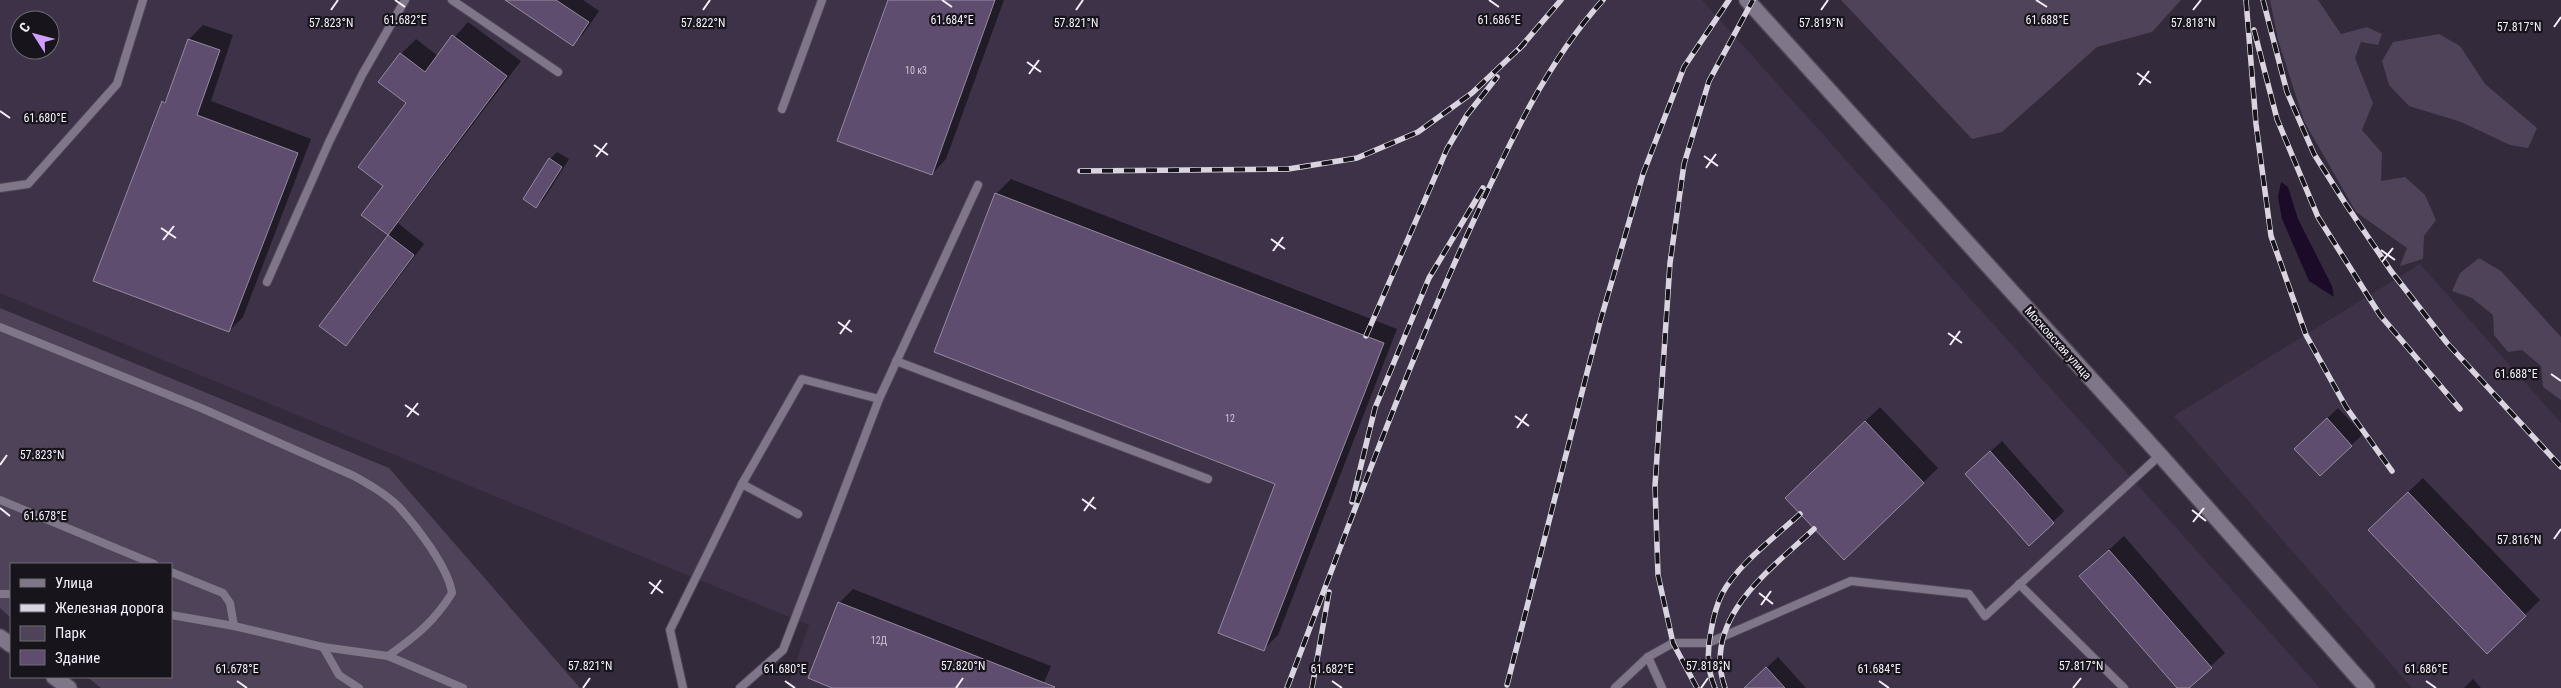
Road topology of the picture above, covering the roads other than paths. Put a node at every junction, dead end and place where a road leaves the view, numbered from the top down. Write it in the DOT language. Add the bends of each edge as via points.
graph roads {
  1 [pos="143,0"];
  2 [pos="405,0"];
  3 [pos="452,0"];
  4 [pos="822,0"];
  5 [pos="1747,0"];
  6 [pos="558,72"];
  7 [pos="782,109"];
  8 [pos="978,184"];
  9 [pos="0,188"];
  10 [pos="267,282"];
  11 [pos="0,327"];
  12 [pos="896,361"];
  13 [pos="879,399"];
  14 [pos="2160,455"];
  15 [pos="1208,479"];
  16 [pos="742,484"];
  17 [pos="0,500"];
  18 [pos="798,514"];
  19 [pos="152,563"];
  20 [pos="172,572"];
  21 [pos="2019,584"];
  22 [pos="172,615"];
  23 [pos="234,626"];
  24 [pos="323,647"];
  25 [pos="388,656"];
  26 [pos="1648,657"];
  27 [pos="55,678"];
  28 [pos="69,688"];
  29 [pos="359,688"];
  30 [pos="463,688"];
  31 [pos="683,688"];
  32 [pos="740,688"];
  33 [pos="1615,688"];
  34 [pos="1662,688"];
  35 [pos="2124,688"];
  36 [pos="2367,688"];
  1 -- 9 [label="lane" via="117,84 28,184"];
  2 -- 10 [label="lane" via="358,83"];
  3 -- 6 [label="lane"];
  4 -- 7 [label="lane"];
  5 -- 14 [label="street, Московская улица"];
  8 -- 12 [label="lane"];
  11 -- 25 [label="lane" via="201,408 354,476 399,507 442,564 452,593 438,616"];
  12 -- 13 [label="lane"];
  12 -- 15 [label="lane"];
  13 -- 16 [label="lane" via="802,380"];
  13 -- 32 [label="lane" via="783,650"];
  14 -- 21 [label="lane"];
  14 -- 36 [label="street, Московская улица"];
  16 -- 18 [label="lane"];
  16 -- 31 [label="lane" via="670,630"];
  17 -- 19 [label="lane"];
  20 -- 23 [label="lane" via="223,594 230,603"];
  21 -- 26 [label="lane" via="1985,616 1969,594 1851,582 1708,643 1673,644"];
  21 -- 35 [label="lane"];
  22 -- 23 [label="lane"];
  23 -- 24 [label="lane"];
  24 -- 25 [label="lane"];
  24 -- 29 [label="lane" via="339,675"];
  25 -- 30 [label="lane"];
  26 -- 33 [label="lane"];
  26 -- 34 [label="lane"];
  27 -- 28 [label="street"];
}
